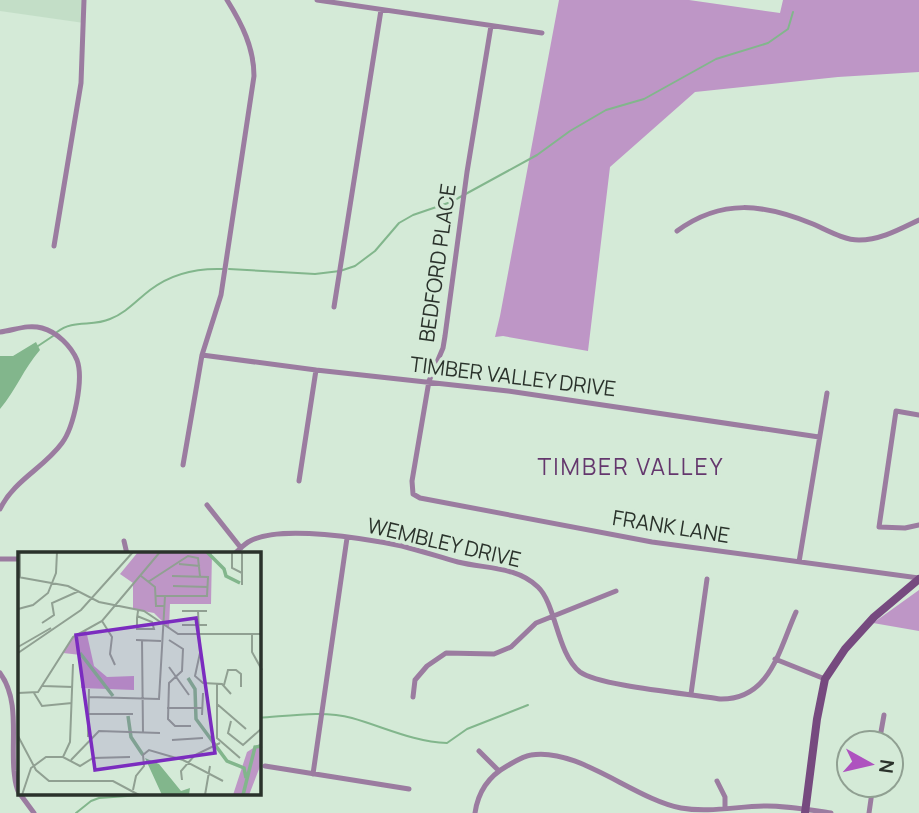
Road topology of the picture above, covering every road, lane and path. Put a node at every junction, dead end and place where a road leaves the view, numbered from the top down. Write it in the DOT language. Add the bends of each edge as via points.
graph roads {
  1 [pos="84,0"];
  2 [pos="227,0"];
  3 [pos="317,0"];
  4 [pos="341,2"];
  5 [pos="381,10"];
  6 [pos="491,26"];
  7 [pos="542,33"];
  8 [pos="919,219"];
  9 [pos="677,231"];
  10 [pos="54,246"];
  11 [pos="334,307"];
  12 [pos="0,332"];
  13 [pos="202,355"];
  14 [pos="316,370"];
  15 [pos="429,381"];
  16 [pos="827,393"];
  17 [pos="919,415"];
  18 [pos="819,437"];
  19 [pos="183,465"];
  20 [pos="299,481"];
  21 [pos="421,498"];
  22 [pos="207,505"];
  23 [pos="0,509"];
  24 [pos="919,525"];
  25 [pos="348,538"];
  26 [pos="124,541"];
  27 [pos="241,548"];
  28 [pos="127,552"];
  29 [pos="236,552"];
  30 [pos="0,559"];
  31 [pos="18,559"];
  32 [pos="799,562"];
  33 [pos="707,579"];
  34 [pos="919,579"];
  35 [pos="616,591"];
  36 [pos="796,612"];
  37 [pos="552,616"];
  38 [pos="775,659"];
  39 [pos="0,673"];
  40 [pos="825,679"];
  41 [pos="691,694"];
  42 [pos="413,697"];
  43 [pos="884,715"];
  44 [pos="882,729"];
  45 [pos="480,751"];
  46 [pos="265,766"];
  47 [pos="499,771"];
  48 [pos="313,774"];
  49 [pos="717,781"];
  50 [pos="409,789"];
  51 [pos="18,790"];
  52 [pos="22,796"];
  53 [pos="725,808"];
  54 [pos="805,811"];
  55 [pos="34,813"];
  56 [pos="475,813"];
  57 [pos="831,813"];
  1 -- 10 [label="street" via="81,82"];
  2 -- 13 [label="street" via="251,46 254,76 221,295"];
  3 -- 4 [label="street"];
  4 -- 5 [label="street"];
  5 -- 6 [label="street"];
  5 -- 11 [label="street"];
  6 -- 7 [label="street"];
  6 -- 15 [label="street, BEDFORD PLACE" via="443,348"];
  8 -- 9 [label="street" via="886,235 855,240 789,215 739,207 706,213"];
  12 -- 23 [label="street" via="29,326 54,333 66,343 79,369 75,412 67,435 12,490"];
  13 -- 14 [label="street, TIMBER VALLEY DRIVE"];
  13 -- 19 [label="street"];
  14 -- 15 [label="street, TIMBER VALLEY DRIVE"];
  14 -- 20 [label="street"];
  15 -- 18 [label="street, TIMBER VALLEY DRIVE"];
  15 -- 21 [label="street, BEDFORD PLACE" via="412,481 413,494"];
  16 -- 18 [label="street"];
  17 -- 24 [label="street" via="896,411 879,527"];
  18 -- 32 [label="street"];
  21 -- 32 [label="street, FRANK LANE" via="652,542"];
  22 -- 27 [label="street"];
  25 -- 27 [label="street, WEMBLEY DRIVE" via="313,533 267,535"];
  25 -- 37 [label="street, WEMBLEY DRIVE" via="512,571 541,589"];
  25 -- 48 [label="street"];
  26 -- 28 [label="street"];
  27 -- 29 [label="street, WEMBLEY DRIVE"];
  30 -- 31 [label="street"];
  32 -- 34 [label="street, FRANK LANE"];
  33 -- 41 [label="street"];
  34 -- 40 [label="street" via="874,617"];
  35 -- 37 [label="street"];
  36 -- 38 [label="street, WEMBLEY DRIVE"];
  37 -- 41 [label="street, WEMBLEY DRIVE" via="580,672 599,680"];
  37 -- 42 [label="street" via="536,623 511,647 494,653 446,653 415,680"];
  38 -- 40 [label="street"];
  38 -- 41 [label="street, WEMBLEY DRIVE" via="766,679 735,699"];
  39 -- 51 [label="street" via="12,697 12,753"];
  40 -- 54 [label="street"];
  43 -- 44 [label="street"];
  45 -- 47 [label="street"];
  46 -- 48 [label="street"];
  47 -- 53 [label="street" via="531,755 557,756 662,803 695,810"];
  47 -- 56 [label="street" via="485,785"];
  48 -- 50 [label="street"];
  49 -- 53 [label="street"];
  52 -- 55 [label="street"];
  53 -- 54 [label="street" via="768,806"];
  54 -- 57 [label="street"];
}
